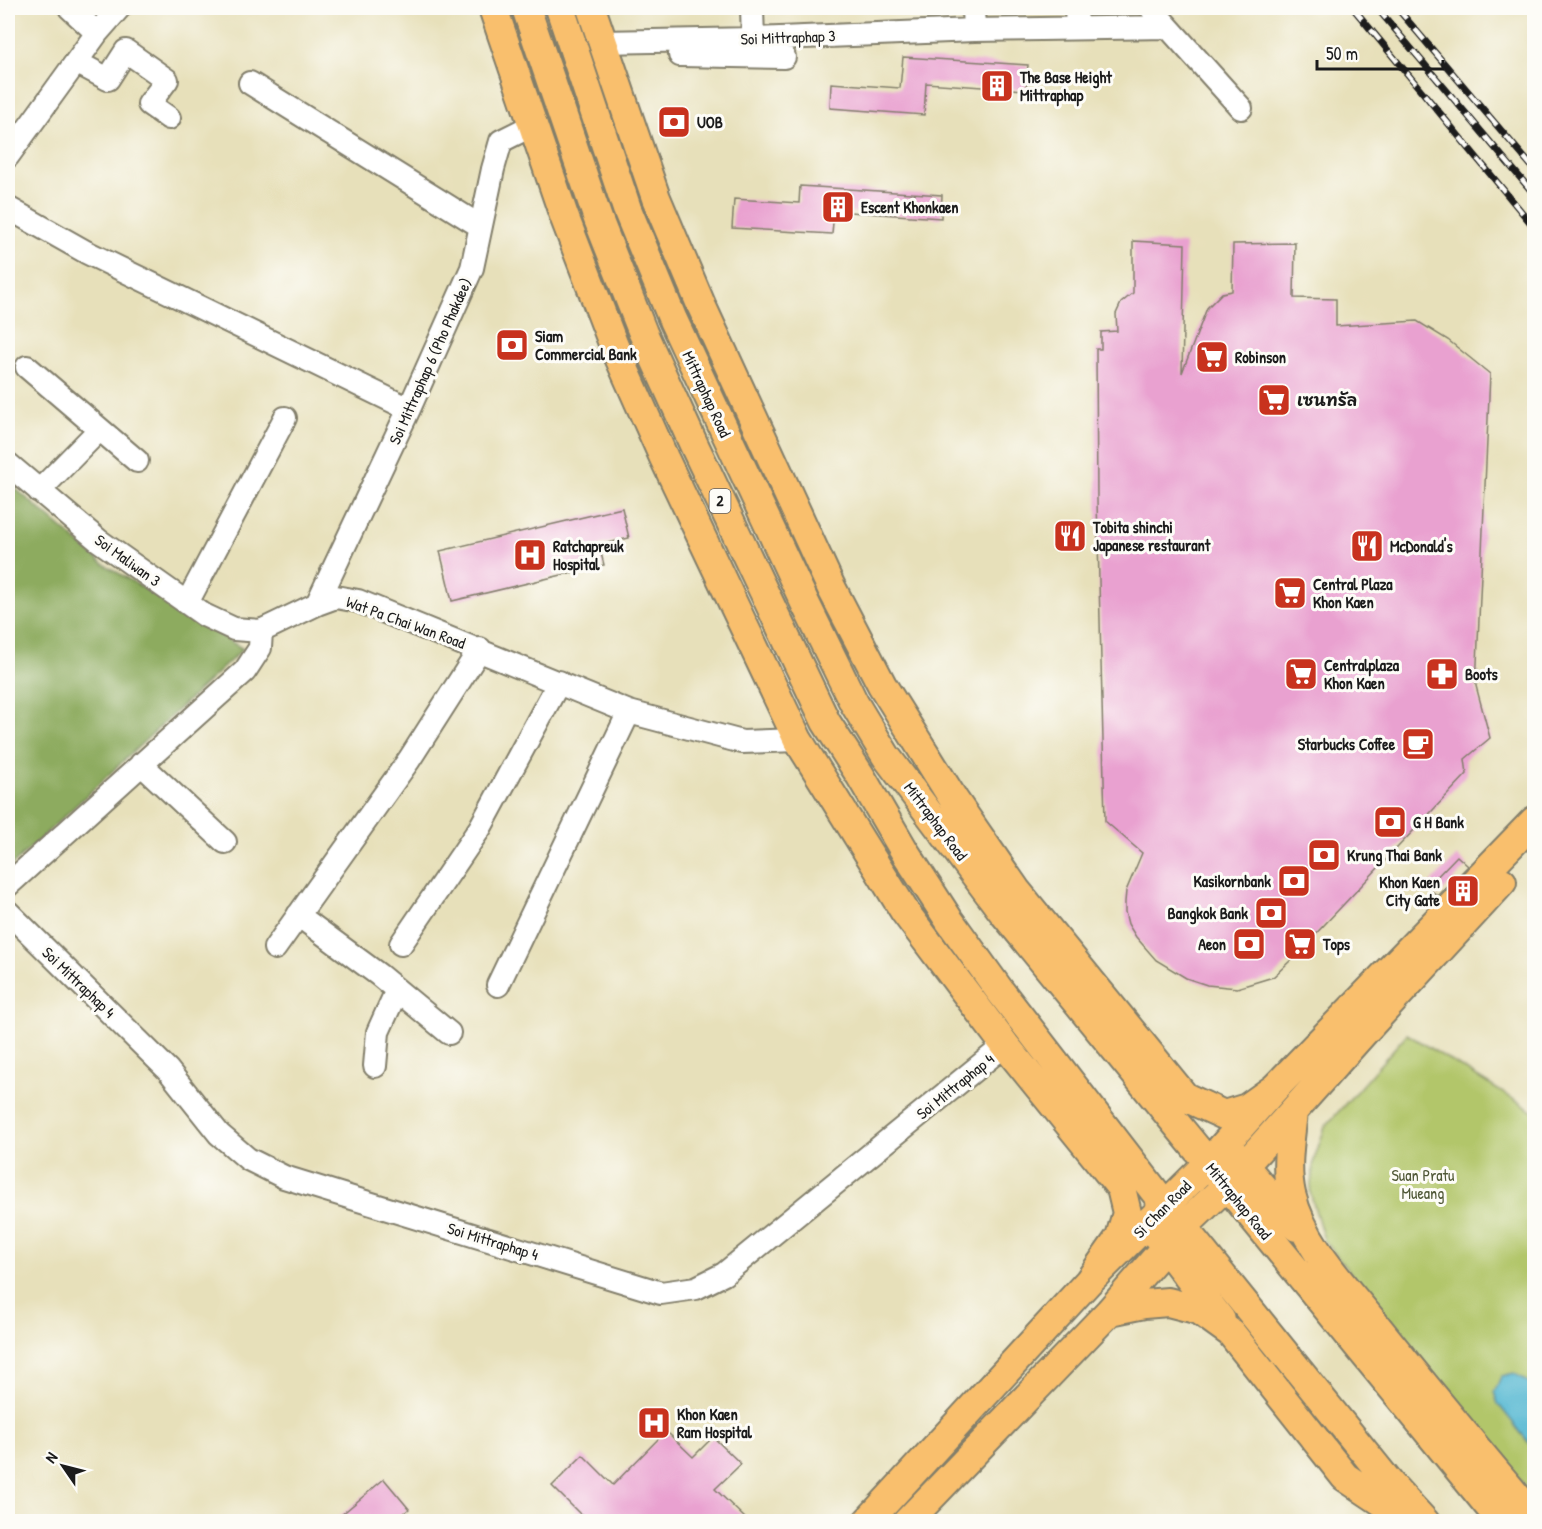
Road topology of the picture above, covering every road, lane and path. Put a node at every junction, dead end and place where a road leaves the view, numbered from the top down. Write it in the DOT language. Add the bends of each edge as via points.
graph roads {
  1 [pos="70,8"];
  2 [pos="119,8"];
  3 [pos="493,8"];
  4 [pos="526,8"];
  5 [pos="560,8"];
  6 [pos="591,8"];
  7 [pos="752,8"];
  8 [pos="1151,8"];
  9 [pos="1076,18"];
  10 [pos="974,19"];
  11 [pos="1168,27"];
  12 [pos="97,33"];
  13 [pos="753,39"];
  14 [pos="604,48"];
  15 [pos="784,57"];
  16 [pos="76,62"];
  17 [pos="250,83"];
  18 [pos="1241,108"];
  19 [pos="169,118"];
  20 [pos="533,125"];
  21 [pos="8,156"];
  22 [pos="656,198"];
  23 [pos="8,208"];
  24 [pos="564,216"];
  25 [pos="480,226"];
  26 [pos="642,245"];
  27 [pos="613,258"];
  28 [pos="27,367"];
  29 [pos="409,409"];
  30 [pos="285,418"];
  31 [pos="99,430"];
  32 [pos="137,461"];
  33 [pos="8,464"];
  34 [pos="39,491"];
  35 [pos="188,603"];
  36 [pos="317,604"];
  37 [pos="261,631"];
  38 [pos="480,649"];
  39 [pos="559,682"];
  40 [pos="629,712"];
  41 [pos="798,740"];
  42 [pos="141,764"];
  43 [pos="1534,821"];
  44 [pos="225,842"];
  45 [pos="1534,848"];
  46 [pos="970,868"];
  47 [pos="8,885"];
  48 [pos="8,912"];
  49 [pos="905,912"];
  50 [pos="298,915"];
  51 [pos="401,944"];
  52 [pos="1061,944"];
  53 [pos="275,948"];
  54 [pos="498,985"];
  55 [pos="397,990"];
  56 [pos="1000,991"];
  57 [pos="449,1033"];
  58 [pos="1005,1045"];
  59 [pos="375,1066"];
  60 [pos="1275,1088"];
  61 [pos="1185,1096"];
  62 [pos="1293,1112"];
  63 [pos="1217,1153"];
  64 [pos="1235,1176"];
  65 [pos="1121,1188"];
  66 [pos="1156,1214"];
  67 [pos="1175,1237"];
  68 [pos="1310,1242"];
  69 [pos="1089,1281"];
  70 [pos="1110,1311"];
  71 [pos="1231,1333"];
  72 [pos="1447,1414"];
  73 [pos="1345,1477"];
  74 [pos="1493,1511"];
  75 [pos="1534,1517"];
  76 [pos="867,1521"];
  77 [pos="907,1521"];
  78 [pos="1382,1521"];
  79 [pos="1412,1521"];
  80 [pos="1425,1521"];
  1 -- 12 [label="street"];
  2 -- 12 [label="street"];
  3 -- 20 [label="main road, 2"];
  4 -- 27 [label="main road, Mittraphap Road / 2"];
  5 -- 26 [label="main road, Mittraphap Road / 2"];
  6 -- 14 [label="main road, Mittraphap Road"];
  7 -- 13 [label="street"];
  8 -- 11 [label="street"];
  9 -- 10 [label="street, Soi Mittraphap 3"];
  9 -- 11 [label="street, Soi Mittraphap 3"];
  10 -- 13 [label="street, Soi Mittraphap 3"];
  11 -- 18 [label="street"];
  12 -- 16 [label="street"];
  13 -- 14 [label="street, Soi Mittraphap 3"];
  14 -- 15 [label="street"];
  14 -- 22 [label="main road, Mittraphap Road"];
  16 -- 19 [label="street" via="108,79 126,51 167,80 149,104"];
  16 -- 21 [label="street"];
  17 -- 25 [label="street"];
  20 -- 24 [label="main road, 2"];
  20 -- 25 [label="street, Soi Mittraphap 6 (Pho Phakdee)" via="501,141"];
  22 -- 26 [label="main road"];
  22 -- 52 [label="main road, Mittraphap Road" via="827,577 894,706 1016,890"];
  23 -- 29 [label="street" via="86,252"];
  24 -- 27 [label="main road"];
  24 -- 41 [label="main road, 2" via="614,346 659,447"];
  25 -- 29 [label="street, Soi Mittraphap 6 (Pho Phakdee)" via="472,268"];
  26 -- 46 [label="main road, Mittraphap Road / 2" via="751,491 854,703 886,756"];
  27 -- 56 [label="main road, Mittraphap Road / 2" via="694,445 826,722 911,862"];
  28 -- 31 [label="street"];
  29 -- 36 [label="street, Soi Mittraphap 6 (Pho Phakdee)"];
  30 -- 35 [label="street"];
  31 -- 32 [label="street"];
  31 -- 34 [label="street"];
  33 -- 34 [label="street, Soi Maliwan 3"];
  34 -- 35 [label="street, Soi Maliwan 3" via="98,540"];
  35 -- 37 [label="street, Soi Maliwan 3" via="234,629"];
  36 -- 37 [label="street, Wat Pa Chai Wan Road"];
  36 -- 38 [label="street, Wat Pa Chai Wan Road" via="336,597 358,601"];
  37 -- 42 [label="street" via="261,648 245,671"];
  38 -- 39 [label="street, Wat Pa Chai Wan Road"];
  38 -- 50 [label="street" via="409,760"];
  39 -- 40 [label="street, Wat Pa Chai Wan Road"];
  39 -- 51 [label="street" via="480,828"];
  40 -- 41 [label="street, Wat Pa Chai Wan Road" via="742,742"];
  40 -- 54 [label="street"];
  41 -- 49 [label="main road"];
  42 -- 44 [label="street"];
  42 -- 47 [label="street"];
  43 -- 60 [label="main road, Si Chan Road"];
  45 -- 62 [label="main road, Si Chan Road"];
  46 -- 52 [label="main road"];
  46 -- 63 [label="main road, Mittraphap Road" via="1003,912"];
  48 -- 58 [label="street, Soi Mittraphap 4" via="168,1070 219,1134 248,1159 284,1177 661,1293 696,1288 724,1274"];
  49 -- 56 [label="main road"];
  49 -- 58 [label="main road"];
  50 -- 53 [label="street"];
  50 -- 55 [label="street"];
  52 -- 61 [label="main road"];
  55 -- 57 [label="street"];
  55 -- 59 [label="street" via="378,1032"];
  56 -- 66 [label="main road, Mittraphap Road" via="1027,1023"];
  58 -- 65 [label="main road"];
  60 -- 61 [label="main road" via="1248,1108 1224,1115"];
  60 -- 63 [label="main road, Si Chan Road"];
  61 -- 63 [label="main road"];
  62 -- 64 [label="main road, Si Chan Road"];
  62 -- 68 [label="main road" via="1288,1177"];
  63 -- 64 [label="main road, Mittraphap Road"];
  63 -- 66 [label="main road, Si Chan Road"];
  64 -- 67 [label="main road, Si Chan Road"];
  64 -- 68 [label="main road"];
  64 -- 74 [label="main road, Mittraphap Road"];
  65 -- 66 [label="main road"];
  65 -- 69 [label="main road" via="1127,1213 1120,1237"];
  66 -- 67 [label="main road, Mittraphap Road"];
  66 -- 69 [label="main road, Si Chan Road"];
  67 -- 70 [label="main road, Si Chan Road"];
  67 -- 71 [label="main road"];
  67 -- 80 [label="main road, Mittraphap Road"];
  68 -- 72 [label="main road"];
  69 -- 76 [label="main road, Si Chan Road"];
  70 -- 71 [label="main road" via="1168,1302 1199,1310"];
  70 -- 77 [label="main road, Si Chan Road"];
  71 -- 73 [label="main road"];
  72 -- 74 [label="main road"];
  72 -- 75 [label="main road"];
  73 -- 78 [label="main road"];
  73 -- 79 [label="main road"];
}
